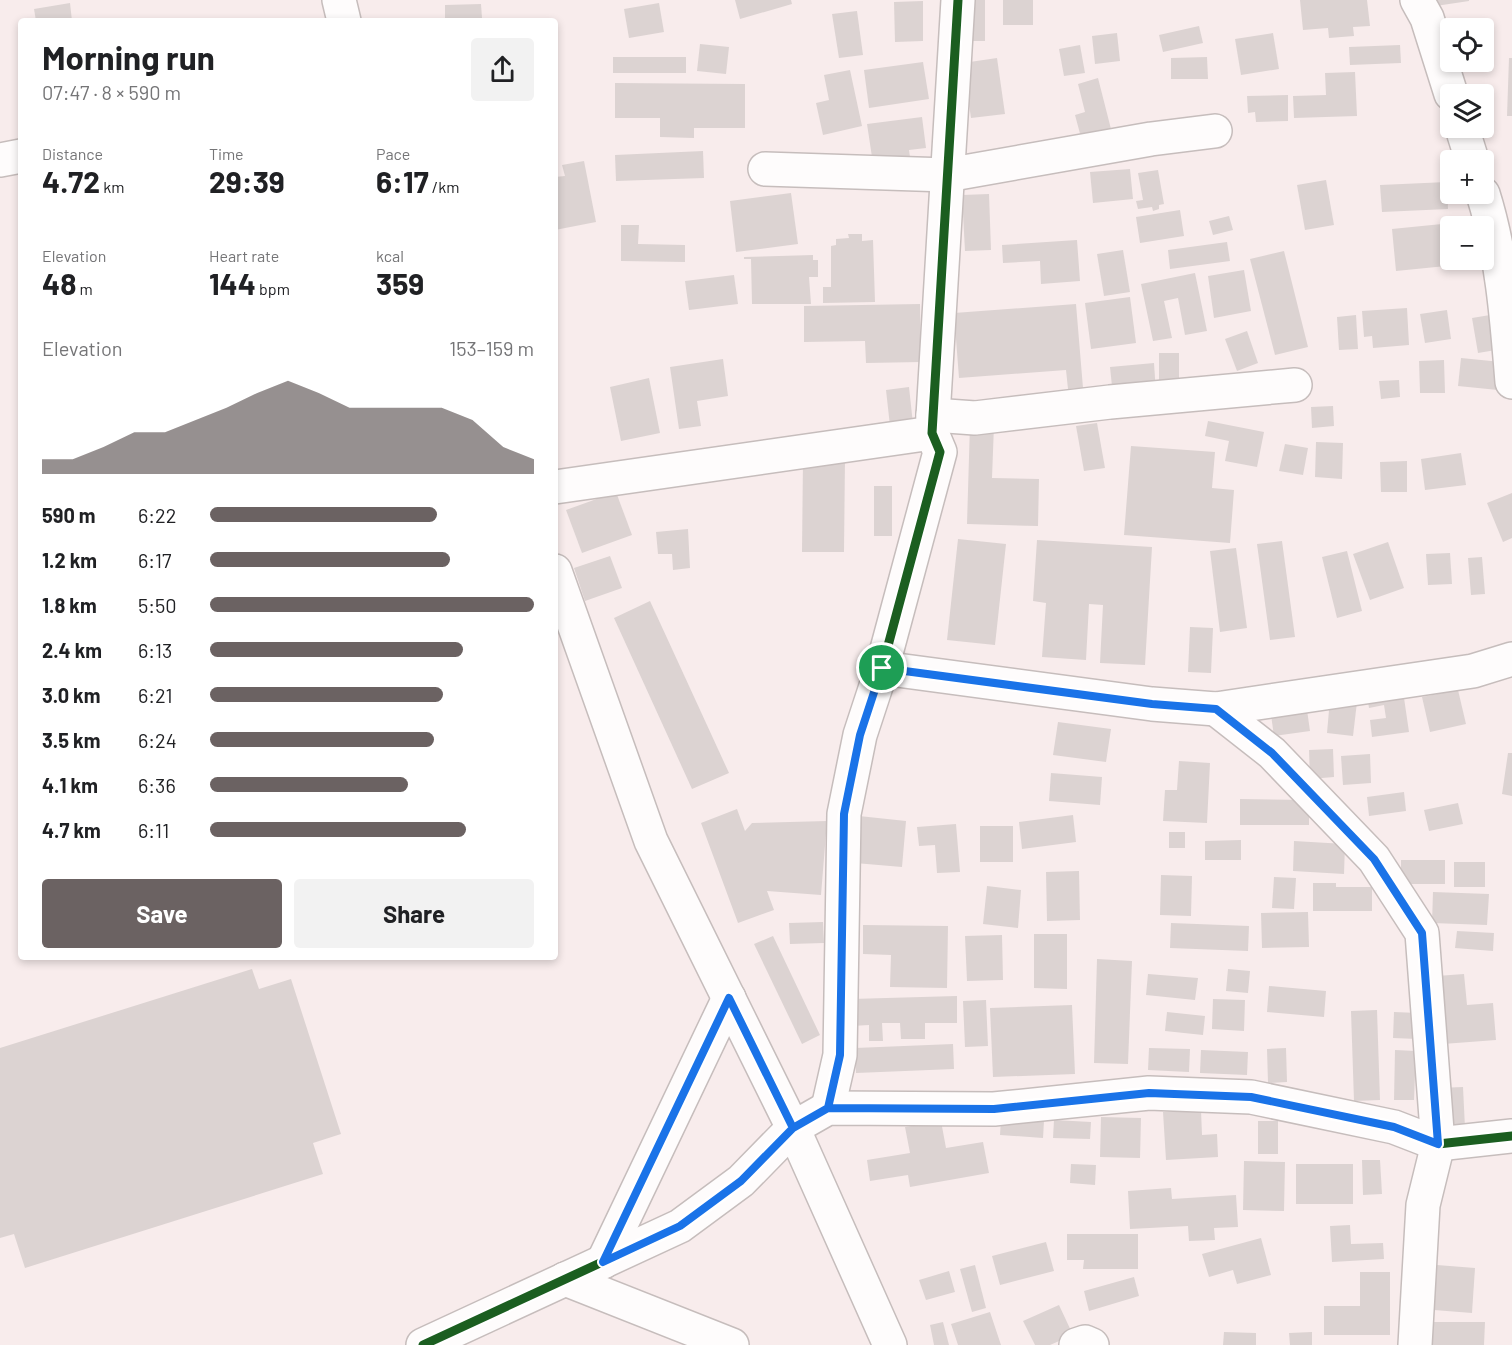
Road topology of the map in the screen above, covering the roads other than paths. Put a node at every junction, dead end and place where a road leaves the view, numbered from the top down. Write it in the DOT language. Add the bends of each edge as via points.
graph roads {
  1 [pos="339,0"];
  2 [pos="958,0"];
  3 [pos="1417,0"];
  4 [pos="343,18"];
  5 [pos="1448,84"];
  6 [pos="1215,131"];
  7 [pos="18,157"];
  8 [pos="0,160"];
  9 [pos="765,169"];
  10 [pos="947,175"];
  11 [pos="1486,204"];
  12 [pos="1512,382"];
  13 [pos="1295,385"];
  14 [pos="932,424"];
  15 [pos="558,486"];
  16 [pos="558,580"];
  17 [pos="1512,659"];
  18 [pos="882,668"];
  19 [pos="1216,709"];
  20 [pos="729,998"];
  21 [pos="828,1108"];
  22 [pos="793,1128"];
  23 [pos="1512,1136"];
  24 [pos="1438,1144"];
  25 [pos="603,1262"];
  26 [pos="565,1279"];
  27 [pos="423,1345"];
  28 [pos="732,1345"];
  29 [pos="890,1345"];
  30 [pos="1076,1345"];
  31 [pos="1092,1345"];
  32 [pos="1415,1345"];
  1 -- 4 [label="street"];
  2 -- 10 [label="street"];
  3 -- 5 [label="street" via="1427,18"];
  6 -- 10 [label="street"];
  7 -- 8 [label="street"];
  9 -- 10 [label="street"];
  10 -- 14 [label="street"];
  11 -- 12 [label="street" via="1496,246"];
  13 -- 14 [label="street"];
  14 -- 15 [label="street"];
  14 -- 18 [label="street" via="939,452"];
  16 -- 20 [label="street" via="651,841"];
  17 -- 19 [label="street" via="1473,672"];
  18 -- 19 [label="street"];
  18 -- 21 [label="street" via="860,735 844,814 840,1055"];
  19 -- 24 [label="street" via="1272,753 1366,850 1422,933"];
  20 -- 22 [label="street"];
  20 -- 25 [label="street"];
  21 -- 22 [label="street"];
  21 -- 24 [label="street" via="994,1109 1149,1093 1251,1097 1394,1127"];
  22 -- 25 [label="street" via="741,1181 680,1226"];
  22 -- 29 [label="street"];
  23 -- 24 [label="street"];
  24 -- 32 [label="street" via="1423,1205"];
  25 -- 26 [label="street"];
  26 -- 27 [label="street"];
  26 -- 28 [label="street"];
  30 -- 31 [label="street"];
}
